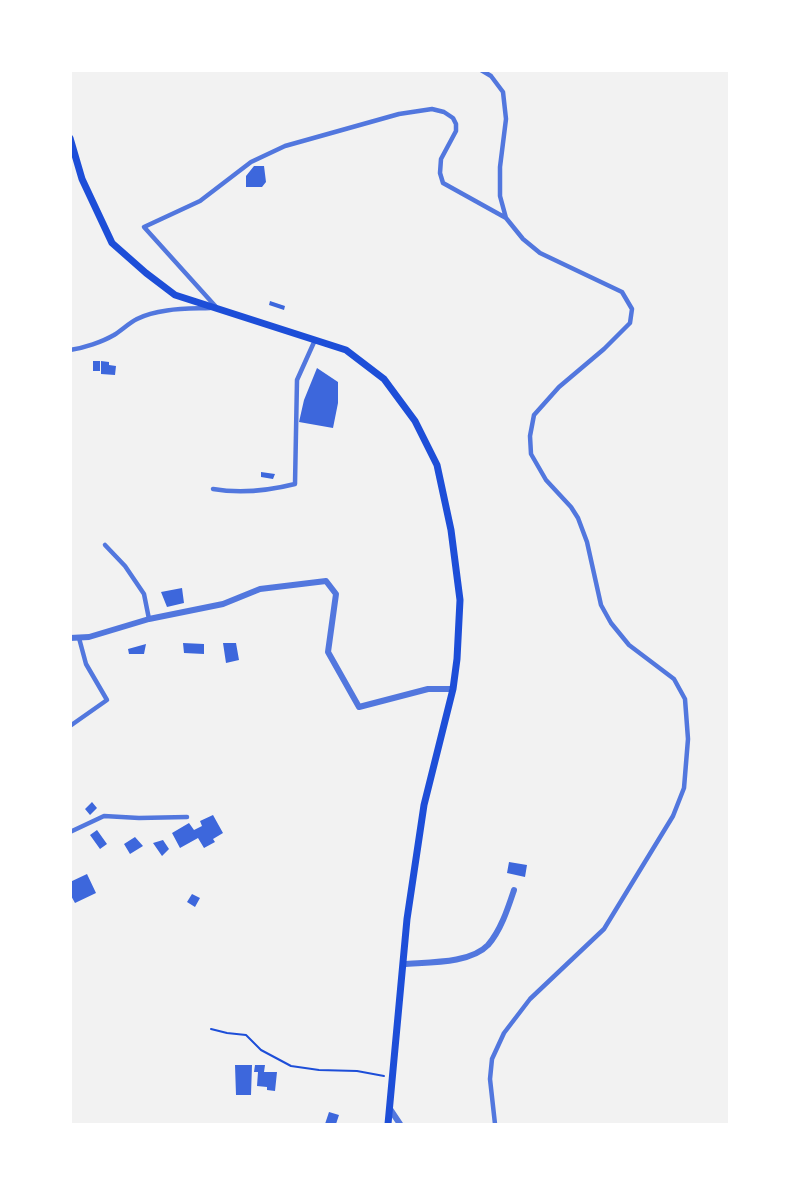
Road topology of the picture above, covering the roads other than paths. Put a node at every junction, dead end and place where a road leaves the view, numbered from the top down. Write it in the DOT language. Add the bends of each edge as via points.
graph roads {
  1 [pos="481,70"];
  2 [pos="70,138"];
  3 [pos="506,218"];
  4 [pos="217,308"];
  5 [pos="315,340"];
  6 [pos="70,350"];
  7 [pos="213,489"];
  8 [pos="105,544"];
  9 [pos="149,619"];
  10 [pos="70,638"];
  11 [pos="79,638"];
  12 [pos="453,689"];
  13 [pos="70,726"];
  14 [pos="187,817"];
  15 [pos="70,832"];
  16 [pos="514,890"];
  17 [pos="403,964"];
  18 [pos="390,1109"];
  19 [pos="388,1125"];
  20 [pos="400,1125"];
  21 [pos="495,1125"];
  1 -- 3 [label="street" via="503,92 506,120 500,196"];
  2 -- 4 [label="main road" via="81,179 112,243 175,295"];
  3 -- 4 [label="street" via="443,183 441,159 456,131 453,118 444,112 432,109 399,114 285,147 251,162 200,201 144,227"];
  3 -- 21 [label="street" via="540,253 622,292 632,309 630,323 534,415 531,454 546,480 578,518 602,605 611,623 629,645 674,679 685,699 688,738 684,788 673,816 624,898 604,929 530,999 504,1033 492,1059 490,1079"];
  4 -- 5 [label="main road"];
  4 -- 6 [label="street" via="148,315 112,336"];
  5 -- 7 [label="street" via="297,380 295,484 235,493"];
  5 -- 12 [label="main road" via="346,350 384,379 415,421 437,465 452,530 460,600"];
  8 -- 9 [label="street" via="144,594"];
  9 -- 11 [label="street"];
  9 -- 12 [label="street" via="223,604 260,589 327,580 336,594 328,652 359,706 428,689"];
  10 -- 11 [label="street"];
  11 -- 13 [label="street" via="86,664 107,700"];
  12 -- 17 [label="main road" via="424,805"];
  14 -- 15 [label="street" via="104,816"];
  16 -- 17 [label="street" via="504,919 488,945 469,957"];
  17 -- 18 [label="main road"];
  18 -- 19 [label="main road"];
  18 -- 20 [label="street"];
}
